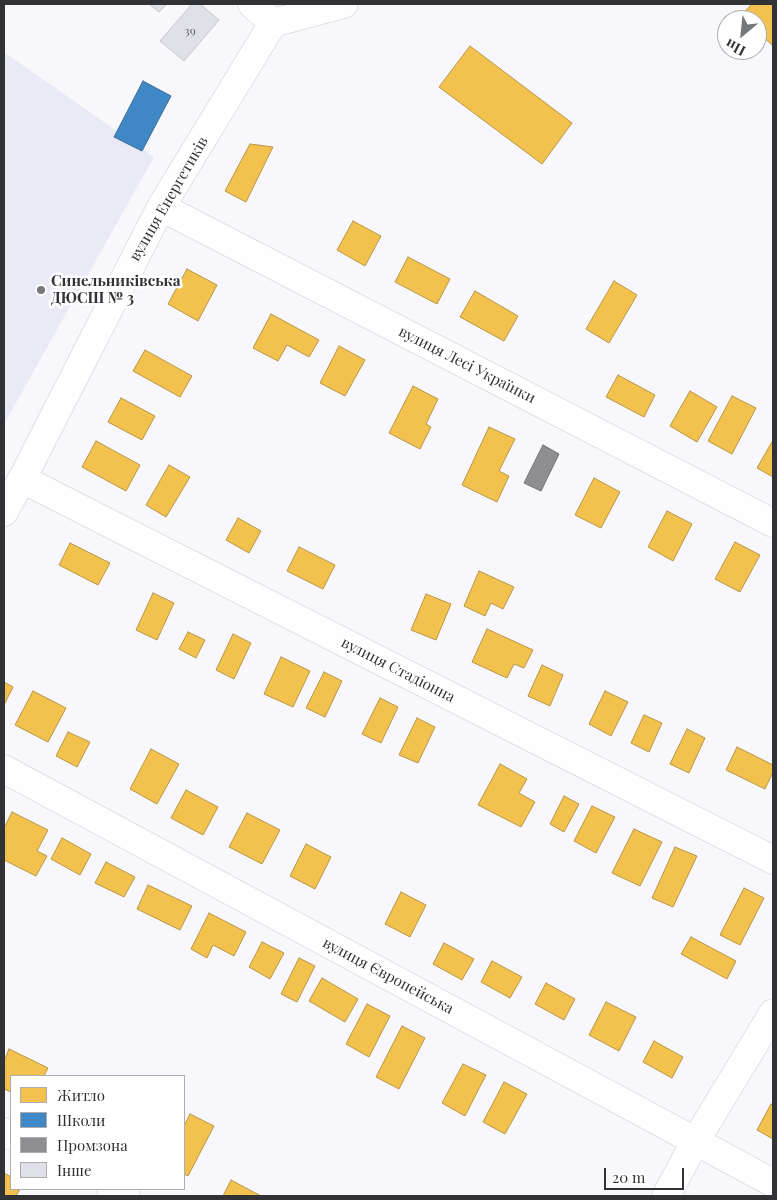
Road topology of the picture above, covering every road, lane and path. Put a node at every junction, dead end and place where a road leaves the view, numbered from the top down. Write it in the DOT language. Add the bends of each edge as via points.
graph roads {
  1 [pos="252,4"];
  2 [pos="344,4"];
  3 [pos="273,23"];
  4 [pos="161,207"];
  5 [pos="22,479"];
  6 [pos="4,512"];
  7 [pos="773,523"];
  8 [pos="4,768"];
  9 [pos="773,860"];
  10 [pos="773,1013"];
  11 [pos="695,1142"];
  12 [pos="773,1183"];
  13 [pos="113,1190"];
  14 [pos="126,1196"];
  15 [pos="666,1196"];
  1 -- 3 [label="street"];
  2 -- 3 [label="street"];
  3 -- 4 [label="street, вулиця Енергетиків"];
  4 -- 5 [label="street, вулиця Енергетиків"];
  4 -- 7 [label="street, вулиця Лесі Українки"];
  5 -- 6 [label="street, вулиця Енергетиків"];
  5 -- 9 [label="street, вулиця Стадіонна"];
  8 -- 11 [label="street, вулиця Європейська"];
  10 -- 11 [label="street"];
  11 -- 12 [label="street, вулиця Європейська"];
  11 -- 15 [label="street"];
  13 -- 14 [label="street"];
}
